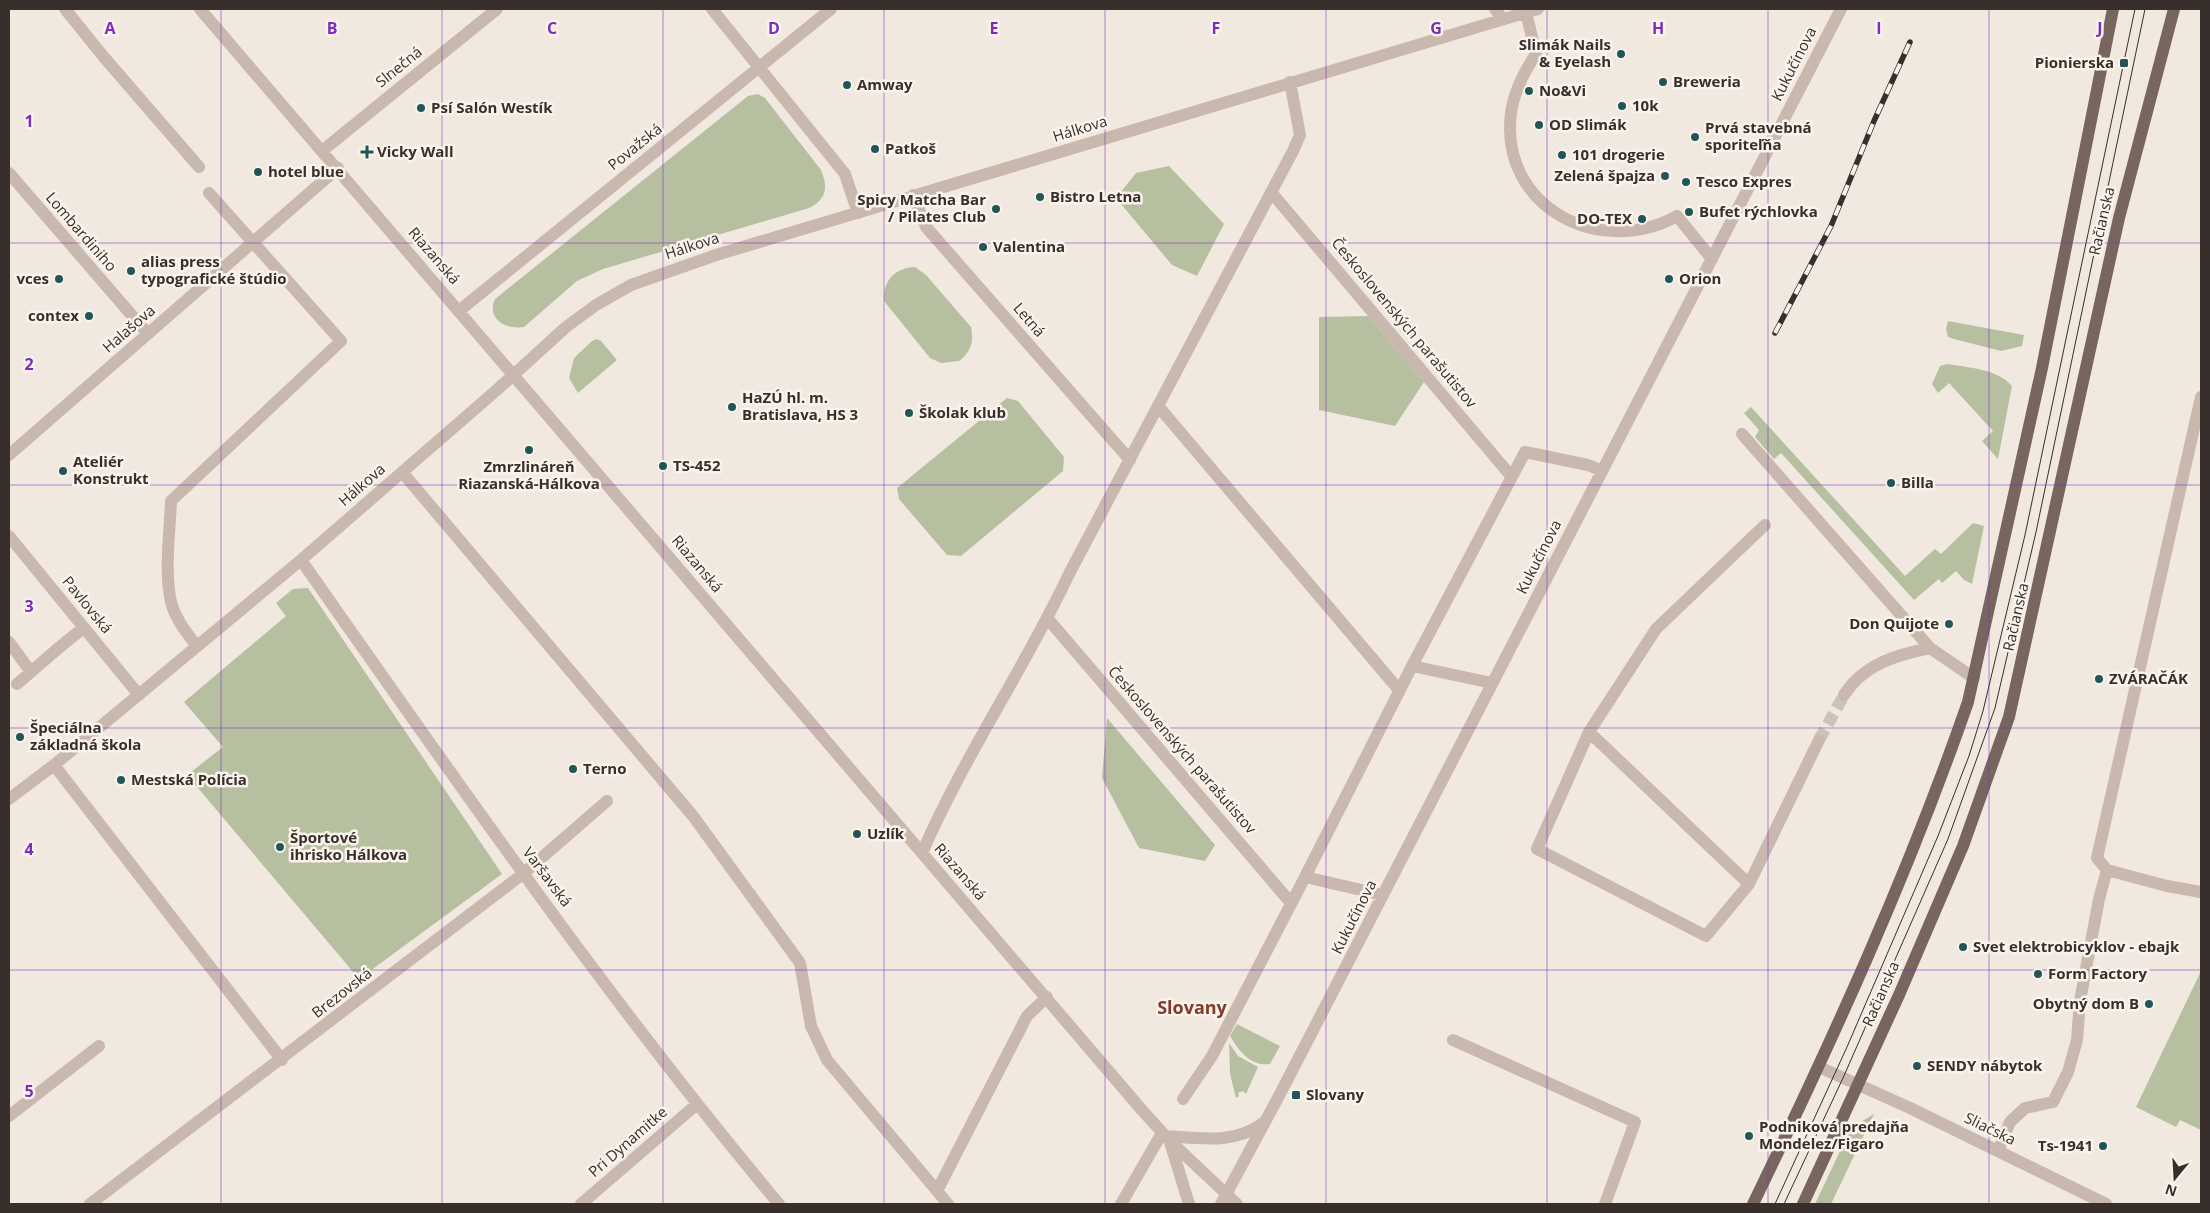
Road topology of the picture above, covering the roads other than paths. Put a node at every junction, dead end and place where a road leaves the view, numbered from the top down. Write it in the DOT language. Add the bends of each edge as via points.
graph roads {
  1 [pos="200,9"];
  2 [pos="497,9"];
  3 [pos="712,9"];
  4 [pos="831,9"];
  5 [pos="1841,9"];
  6 [pos="2113,9"];
  7 [pos="2174,9"];
  8 [pos="70,11"];
  9 [pos="1532,11"];
  10 [pos="1499,14"];
  11 [pos="760,67"];
  12 [pos="1290,82"];
  13 [pos="322,151"];
  14 [pos="199,167"];
  15 [pos="338,168"];
  16 [pos="9,173"];
  17 [pos="1273,187"];
  18 [pos="210,193"];
  19 [pos="914,195"];
  20 [pos="858,213"];
  21 [pos="252,242"];
  22 [pos="1712,259"];
  23 [pos="460,310"];
  24 [pos="148,334"];
  25 [pos="514,374"];
  26 [pos="2201,397"];
  27 [pos="1158,406"];
  28 [pos="1742,434"];
  29 [pos="9,455"];
  30 [pos="1130,460"];
  31 [pos="1602,471"];
  32 [pos="402,472"];
  33 [pos="1512,475"];
  34 [pos="1765,524"];
  35 [pos="9,536"];
  36 [pos="301,560"];
  37 [pos="1048,619"];
  38 [pos="84,628"];
  39 [pos="9,642"];
  40 [pos="196,645"];
  41 [pos="1930,648"];
  42 [pos="1412,666"];
  43 [pos="32,672"];
  44 [pos="1974,678"];
  45 [pos="1492,683"];
  46 [pos="17,684"];
  47 [pos="1401,686"];
  48 [pos="1844,695"];
  49 [pos="139,696"];
  50 [pos="1589,732"];
  51 [pos="1820,740"];
  52 [pos="54,765"];
  53 [pos="9,798"];
  54 [pos="607,801"];
  55 [pos="922,854"];
  56 [pos="2107,870"];
  57 [pos="524,873"];
  58 [pos="1305,877"];
  59 [pos="1749,884"];
  60 [pos="2201,892"];
  61 [pos="1383,895"];
  62 [pos="1292,903"];
  63 [pos="1047,997"];
  64 [pos="1453,1040"];
  65 [pos="99,1046"];
  66 [pos="282,1060"];
  67 [pos="1819,1067"];
  68 [pos="1858,1085"];
  69 [pos="1183,1099"];
  70 [pos="696,1105"];
  71 [pos="9,1116"];
  72 [pos="1267,1120"];
  73 [pos="1166,1136"];
  74 [pos="1998,1151"];
  75 [pos="937,1191"];
  76 [pos="1224,1199"];
  77 [pos="90,1204"];
  78 [pos="581,1204"];
  79 [pos="779,1204"];
  80 [pos="948,1204"];
  81 [pos="1121,1204"];
  82 [pos="1189,1204"];
  83 [pos="1237,1204"];
  84 [pos="1604,1204"];
  85 [pos="1753,1204"];
  86 [pos="1803,1204"];
  87 [pos="2106,1204"];
  1 -- 13 [label="street, Riazanská"];
  2 -- 13 [label="street, Slnečná"];
  3 -- 11 [label="street"];
  4 -- 11 [label="street, Považská"];
  5 -- 22 [label="street, Kukučínova"];
  6 -- 44 [label="main road, Račianska" via="2044,358"];
  7 -- 68 [label="main road, Račianska" via="2119,218 2009,717 1963,846"];
  8 -- 14 [label="street" via="103,56"];
  9 -- 10 [label="street, Hálkova"];
  9 -- 22 [label="street" via="1536,54 1516,89 1510,132 1518,168 1534,193 1566,220 1606,232 1646,230 1678,216"];
  10 -- 12 [label="street, Hálkova"];
  11 -- 20 [label="street" via="845,174"];
  11 -- 23 [label="street, Považská"];
  12 -- 17 [label="street" via="1300,135"];
  12 -- 19 [label="street, Hálkova"];
  13 -- 15 [label="street, Riazanská"];
  15 -- 21 [label="street, Halašova"];
  15 -- 23 [label="street, Riazanská"];
  16 -- 24 [label="street, Lombardiniho"];
  17 -- 27 [label="street"];
  17 -- 33 [label="street, Československých parašutistov"];
  18 -- 21 [label="street"];
  19 -- 20 [label="street, Hálkova"];
  19 -- 30 [label="street, Letná" via="926,227"];
  20 -- 25 [label="street, Hálkova" via="669,270 631,285 572,322"];
  21 -- 24 [label="street, Halašova"];
  21 -- 40 [label="street" via="340,341 171,501 171,602 183,628"];
  22 -- 31 [label="street, Kukučínova"];
  23 -- 25 [label="street, Riazanská"];
  24 -- 29 [label="street, Halašova"];
  25 -- 32 [label="street, Hálkova"];
  25 -- 55 [label="street, Riazanská"];
  26 -- 56 [label="street" via="2097,858"];
  27 -- 30 [label="street"];
  27 -- 47 [label="street"];
  28 -- 41 [label="street"];
  30 -- 37 [label="street"];
  31 -- 33 [label="street" via="1525,452"];
  31 -- 45 [label="street, Kukučínova"];
  32 -- 36 [label="street, Hálkova"];
  32 -- 75 [label="street" via="693,816 800,963 811,1026 827,1060"];
  33 -- 42 [label="street"];
  34 -- 50 [label="street" via="1656,629"];
  35 -- 38 [label="street, Pavlovská"];
  36 -- 40 [label="street, Hálkova"];
  36 -- 57 [label="street, Varšavská"];
  37 -- 55 [label="street" via="956,785"];
  37 -- 62 [label="street, Československých parašutistov"];
  38 -- 43 [label="street" via="61,644"];
  38 -- 49 [label="street, Pavlovská"];
  39 -- 43 [label="street"];
  40 -- 49 [label="street, Hálkova"];
  41 -- 44 [label="street"];
  41 -- 48 [label="street" via="1891,656 1853,682"];
  42 -- 45 [label="street"];
  42 -- 47 [label="street"];
  43 -- 46 [label="street"];
  44 -- 67 [label="main road, Račianska" via="1951,752 1920,831"];
  45 -- 61 [label="street, Kukučínova"];
  47 -- 58 [label="street"];
  49 -- 52 [label="street, Hálkova"];
  50 -- 59 [label="street"];
  50 -- 59 [label="street" via="1537,849 1706,936"];
  51 -- 59 [label="street"];
  52 -- 53 [label="street, Hálkova"];
  52 -- 66 [label="street"];
  54 -- 57 [label="street, Brezovská"];
  55 -- 63 [label="street, Riazanská"];
  56 -- 60 [label="street"];
  56 -- 74 [label="street" via="2082,992 2077,1040 2068,1072 2053,1102 2026,1108 2010,1122"];
  57 -- 66 [label="street, Brezovská"];
  57 -- 70 [label="street, Varšavská"];
  58 -- 61 [label="street"];
  58 -- 62 [label="street"];
  61 -- 72 [label="street, Kukučínova"];
  62 -- 69 [label="street" via="1212,1056"];
  63 -- 73 [label="street, Riazanská"];
  63 -- 75 [label="street" via="1027,1016"];
  64 -- 84 [label="street" via="1634,1122"];
  65 -- 71 [label="street"];
  66 -- 77 [label="street, Brezovská"];
  67 -- 68 [label="street, Sliačska"];
  67 -- 85 [label="main road, Račianska"];
  68 -- 74 [label="street, Sliačska"];
  68 -- 86 [label="main road, Račianska"];
  70 -- 78 [label="street, Pri Dynamitke"];
  70 -- 79 [label="street, Varšavská"];
  72 -- 73 [label="street, Kukučínova" via="1247,1134 1229,1138"];
  72 -- 76 [label="street, Kukučínova"];
  73 -- 76 [label="street, Riazanská"];
  73 -- 81 [label="street"];
  73 -- 82 [label="street, Riazanská"];
  74 -- 87 [label="street, Sliačska"];
  75 -- 80 [label="street"];
  76 -- 83 [label="street, Riazanská"];
}
